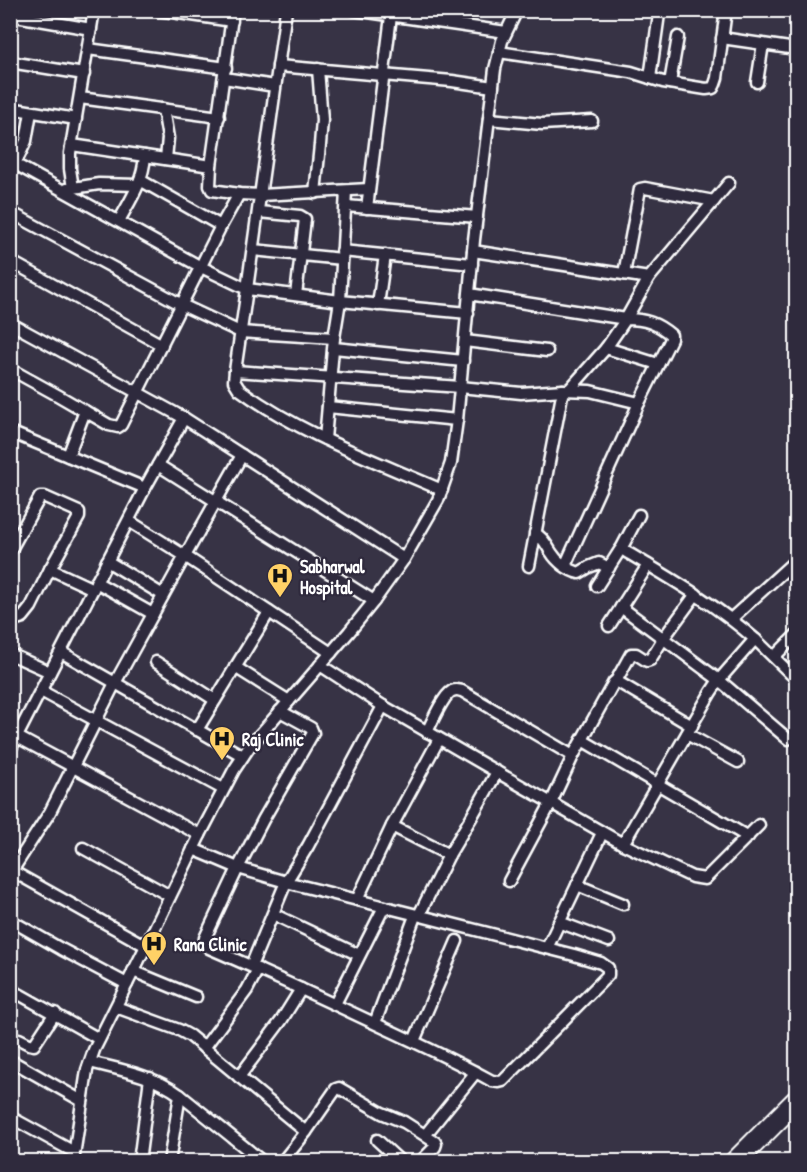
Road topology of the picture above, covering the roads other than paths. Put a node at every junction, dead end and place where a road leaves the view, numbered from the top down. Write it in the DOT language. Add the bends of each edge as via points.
graph roads {
  1 [pos="94,10"];
  2 [pos="158,10"];
  3 [pos="286,10"];
  4 [pos="354,10"];
  5 [pos="516,10"];
  6 [pos="726,10"];
  7 [pos="182,12"];
  8 [pos="659,14"];
  9 [pos="10,15"];
  10 [pos="232,16"];
  11 [pos="391,16"];
  12 [pos="91,29"];
  13 [pos="506,32"];
  14 [pos="678,37"];
  15 [pos="722,38"];
  16 [pos="763,44"];
  17 [pos="88,49"];
  18 [pos="796,49"];
  19 [pos="499,52"];
  20 [pos="10,62"];
  21 [pos="278,66"];
  22 [pos="318,69"];
  23 [pos="225,73"];
  24 [pos="84,74"];
  25 [pos="383,75"];
  26 [pos="650,78"];
  27 [pos="757,82"];
  28 [pos="670,83"];
  29 [pos="275,86"];
  30 [pos="493,87"];
  31 [pos="80,98"];
  32 [pos="10,108"];
  33 [pos="163,109"];
  34 [pos="31,112"];
  35 [pos="219,117"];
  36 [pos="76,119"];
  37 [pos="489,119"];
  38 [pos="592,121"];
  39 [pos="72,145"];
  40 [pos="145,156"];
  41 [pos="166,159"];
  42 [pos="212,166"];
  43 [pos="12,167"];
  44 [pos="139,183"];
  45 [pos="729,183"];
  46 [pos="68,189"];
  47 [pos="369,189"];
  48 [pos="346,191"];
  49 [pos="315,192"];
  50 [pos="239,194"];
  51 [pos="261,195"];
  52 [pos="714,201"];
  53 [pos="346,206"];
  54 [pos="367,208"];
  55 [pos="10,212"];
  56 [pos="258,212"];
  57 [pos="477,217"];
  58 [pos="119,221"];
  59 [pos="220,226"];
  60 [pos="253,250"];
  61 [pos="473,251"];
  62 [pos="300,254"];
  63 [pos="342,255"];
  64 [pos="385,255"];
  65 [pos="10,261"];
  66 [pos="472,264"];
  67 [pos="201,267"];
  68 [pos="624,274"];
  69 [pos="649,278"];
  70 [pos="247,289"];
  71 [pos="469,294"];
  72 [pos="296,295"];
  73 [pos="340,301"];
  74 [pos="182,305"];
  75 [pos="378,305"];
  76 [pos="468,313"];
  77 [pos="626,319"];
  78 [pos="10,323"];
  79 [pos="240,332"];
  80 [pos="465,341"];
  81 [pos="334,343"];
  82 [pos="162,345"];
  83 [pos="606,348"];
  84 [pos="547,351"];
  85 [pos="463,361"];
  86 [pos="658,364"];
  87 [pos="10,369"];
  88 [pos="235,371"];
  89 [pos="331,378"];
  90 [pos="460,387"];
  91 [pos="566,390"];
  92 [pos="138,392"];
  93 [pos="639,403"];
  94 [pos="328,407"];
  95 [pos="85,411"];
  96 [pos="184,418"];
  97 [pos="457,420"];
  98 [pos="10,432"];
  99 [pos="325,439"];
  100 [pos="242,455"];
  101 [pos="68,456"];
  102 [pos="158,465"];
  103 [pos="145,488"];
  104 [pos="442,490"];
  105 [pos="216,500"];
  106 [pos="639,515"];
  107 [pos="129,521"];
  108 [pos="535,533"];
  109 [pos="621,549"];
  110 [pos="10,551"];
  111 [pos="185,556"];
  112 [pos="404,559"];
  113 [pos="796,560"];
  114 [pos="107,561"];
  115 [pos="648,565"];
  116 [pos="529,566"];
  117 [pos="565,566"];
  118 [pos="609,568"];
  119 [pos="50,569"];
  120 [pos="95,586"];
  121 [pos="597,586"];
  122 [pos="696,594"];
  123 [pos="163,595"];
  124 [pos="374,601"];
  125 [pos="621,607"];
  126 [pos="269,612"];
  127 [pos="153,614"];
  128 [pos="731,618"];
  129 [pos="10,621"];
  130 [pos="609,626"];
  131 [pos="796,635"];
  132 [pos="663,639"];
  133 [pos="756,640"];
  134 [pos="61,652"];
  135 [pos="331,653"];
  136 [pos="10,654"];
  137 [pos="774,657"];
  138 [pos="156,662"];
  139 [pos="320,665"];
  140 [pos="235,667"];
  141 [pos="50,672"];
  142 [pos="796,679"];
  143 [pos="719,680"];
  144 [pos="616,681"];
  145 [pos="115,683"];
  146 [pos="40,691"];
  147 [pos="215,700"];
  148 [pos="289,700"];
  149 [pos="383,706"];
  150 [pos="280,711"];
  151 [pos="97,721"];
  152 [pos="197,730"];
  153 [pos="690,730"];
  154 [pos="427,732"];
  155 [pos="14,735"];
  156 [pos="439,739"];
  157 [pos="788,739"];
  158 [pos="582,740"];
  159 [pos="10,750"];
  160 [pos="243,756"];
  161 [pos="573,756"];
  162 [pos="738,762"];
  163 [pos="74,767"];
  164 [pos="497,772"];
  165 [pos="658,784"];
  166 [pos="223,789"];
  167 [pos="551,803"];
  168 [pos="759,825"];
  169 [pos="392,826"];
  170 [pos="602,832"];
  171 [pos="200,835"];
  172 [pos="748,837"];
  173 [pos="623,844"];
  174 [pos="83,848"];
  175 [pos="193,849"];
  176 [pos="449,855"];
  177 [pos="238,868"];
  178 [pos="11,872"];
  179 [pos="509,881"];
  180 [pos="286,882"];
  181 [pos="577,885"];
  182 [pos="170,896"];
  183 [pos="357,900"];
  184 [pos="623,904"];
  185 [pos="384,907"];
  186 [pos="273,914"];
  187 [pos="418,915"];
  188 [pos="10,920"];
  189 [pos="559,922"];
  190 [pos="457,941"];
  191 [pos="609,941"];
  192 [pos="146,946"];
  193 [pos="546,948"];
  194 [pos="359,956"];
  195 [pos="254,967"];
  196 [pos="133,970"];
  197 [pos="127,984"];
  198 [pos="301,989"];
  199 [pos="11,991"];
  200 [pos="196,997"];
  201 [pos="335,1004"];
  202 [pos="116,1007"];
  203 [pos="55,1013"];
  204 [pos="375,1023"];
  205 [pos="19,1038"];
  206 [pos="99,1039"];
  207 [pos="414,1041"];
  208 [pos="204,1048"];
  209 [pos="10,1060"];
  210 [pos="90,1062"];
  211 [pos="476,1072"];
  212 [pos="239,1077"];
  213 [pos="150,1078"];
  214 [pos="180,1095"];
  215 [pos="82,1101"];
  216 [pos="796,1101"];
  217 [pos="10,1117"];
  218 [pos="796,1120"];
  219 [pos="306,1132"];
  220 [pos="426,1136"];
  221 [pos="377,1140"];
  222 [pos="74,1157"];
  223 [pos="139,1161"];
  224 [pos="169,1161"];
  225 [pos="263,1161"];
  226 [pos="282,1161"];
  227 [pos="401,1161"];
  228 [pos="420,1161"];
  229 [pos="735,1161"];
  230 [pos="753,1161"];
  1 -- 12 [label="street"];
  2 -- 7 [label="street"];
  3 -- 21 [label="street"];
  4 -- 11 [label="street"];
  5 -- 13 [label="street"];
  6 -- 15 [label="street"];
  7 -- 10 [label="street"];
  8 -- 26 [label="street"];
  9 -- 12 [label="street"];
  10 -- 23 [label="street"];
  11 -- 13 [label="street"];
  11 -- 25 [label="street"];
  12 -- 17 [label="street"];
  13 -- 19 [label="street"];
  14 -- 28 [label="street"];
  15 -- 16 [label="street"];
  15 -- 28 [label="street" via="712,88"];
  16 -- 18 [label="street"];
  16 -- 27 [label="street"];
  17 -- 23 [label="street"];
  17 -- 24 [label="street"];
  19 -- 26 [label="street"];
  19 -- 30 [label="street"];
  20 -- 24 [label="street"];
  21 -- 22 [label="street"];
  21 -- 29 [label="street"];
  22 -- 25 [label="street"];
  22 -- 49 [label="street" via="322,120"];
  23 -- 29 [label="street"];
  23 -- 35 [label="street"];
  24 -- 31 [label="street"];
  25 -- 30 [label="street"];
  25 -- 47 [label="street"];
  26 -- 28 [label="street"];
  29 -- 51 [label="street"];
  30 -- 37 [label="street"];
  31 -- 33 [label="street"];
  31 -- 36 [label="street"];
  32 -- 34 [label="street"];
  33 -- 35 [label="street"];
  33 -- 41 [label="street" via="168,138"];
  34 -- 36 [label="street"];
  34 -- 43 [label="street" via="27,141"];
  35 -- 42 [label="street"];
  36 -- 39 [label="street"];
  37 -- 38 [label="street"];
  37 -- 57 [label="street"];
  39 -- 40 [label="street"];
  39 -- 46 [label="street"];
  40 -- 41 [label="street"];
  40 -- 44 [label="street"];
  41 -- 42 [label="street"];
  42 -- 50 [label="street" via="212,190"];
  43 -- 46 [label="street"];
  44 -- 46 [label="street"];
  44 -- 58 [label="street"];
  44 -- 59 [label="street"];
  45 -- 52 [label="street"];
  46 -- 58 [label="street"];
  47 -- 48 [label="street"];
  47 -- 54 [label="street"];
  48 -- 49 [label="street"];
  48 -- 53 [label="street"];
  49 -- 51 [label="street"];
  50 -- 51 [label="street"];
  50 -- 59 [label="street"];
  51 -- 56 [label="street"];
  52 -- 68 [label="street" via="640,189"];
  52 -- 69 [label="street"];
  53 -- 54 [label="street"];
  53 -- 63 [label="street"];
  54 -- 57 [label="street"];
  55 -- 74 [label="street"];
  56 -- 60 [label="street"];
  56 -- 62 [label="street" via="305,219"];
  57 -- 61 [label="street"];
  58 -- 67 [label="street"];
  59 -- 67 [label="street"];
  60 -- 62 [label="street"];
  60 -- 70 [label="street"];
  61 -- 66 [label="street"];
  61 -- 68 [label="street"];
  62 -- 63 [label="street"];
  62 -- 72 [label="street"];
  63 -- 64 [label="street"];
  63 -- 73 [label="street"];
  64 -- 66 [label="street"];
  64 -- 75 [label="street"];
  65 -- 82 [label="street"];
  66 -- 71 [label="street"];
  67 -- 70 [label="street"];
  67 -- 74 [label="street"];
  68 -- 69 [label="street"];
  69 -- 77 [label="street"];
  70 -- 72 [label="street"];
  70 -- 79 [label="street"];
  71 -- 76 [label="street"];
  71 -- 77 [label="street"];
  72 -- 73 [label="street"];
  73 -- 75 [label="street"];
  73 -- 81 [label="street"];
  74 -- 79 [label="street"];
  74 -- 82 [label="street"];
  75 -- 76 [label="street"];
  76 -- 80 [label="street"];
  77 -- 83 [label="street"];
  77 -- 86 [label="street" via="646,320 670,333 671,339"];
  78 -- 92 [label="street"];
  79 -- 81 [label="street"];
  79 -- 88 [label="street"];
  80 -- 84 [label="street"];
  80 -- 85 [label="street"];
  81 -- 85 [label="street"];
  81 -- 89 [label="street"];
  82 -- 92 [label="street"];
  83 -- 86 [label="street"];
  83 -- 91 [label="street"];
  85 -- 90 [label="street"];
  86 -- 93 [label="street"];
  87 -- 95 [label="street"];
  88 -- 89 [label="street"];
  88 -- 99 [label="street" via="234,381 239,389"];
  89 -- 90 [label="street"];
  89 -- 94 [label="street"];
  90 -- 91 [label="street" via="521,393"];
  90 -- 97 [label="street"];
  91 -- 93 [label="street" via="590,391"];
  91 -- 108 [label="street"];
  92 -- 95 [label="street" via="118,427"];
  92 -- 96 [label="street"];
  93 -- 117 [label="street"];
  94 -- 97 [label="street"];
  94 -- 99 [label="street"];
  95 -- 101 [label="street"];
  96 -- 100 [label="street"];
  96 -- 102 [label="street"];
  97 -- 104 [label="street" via="451,463"];
  98 -- 101 [label="street"];
  99 -- 104 [label="street"];
  100 -- 105 [label="street"];
  100 -- 112 [label="street"];
  101 -- 103 [label="street"];
  102 -- 103 [label="street"];
  102 -- 105 [label="street"];
  103 -- 107 [label="street"];
  104 -- 112 [label="street"];
  105 -- 111 [label="street"];
  105 -- 124 [label="street"];
  106 -- 109 [label="street"];
  107 -- 111 [label="street"];
  107 -- 114 [label="street"];
  108 -- 116 [label="street"];
  108 -- 117 [label="street"];
  109 -- 115 [label="street"];
  109 -- 118 [label="street"];
  110 -- 119 [label="street" via="40,497 78,510 79,517"];
  111 -- 123 [label="street"];
  111 -- 126 [label="street"];
  112 -- 124 [label="street"];
  113 -- 128 [label="street"];
  114 -- 120 [label="street"];
  114 -- 123 [label="street"];
  115 -- 122 [label="street"];
  115 -- 125 [label="street"];
  117 -- 118 [label="street" via="579,573 599,564"];
  118 -- 121 [label="street"];
  119 -- 120 [label="street"];
  119 -- 129 [label="street" via="31,607 23,617"];
  120 -- 127 [label="street"];
  120 -- 134 [label="street"];
  122 -- 128 [label="street"];
  122 -- 132 [label="street"];
  123 -- 127 [label="street"];
  124 -- 135 [label="street"];
  125 -- 130 [label="street"];
  125 -- 132 [label="street"];
  126 -- 135 [label="street"];
  126 -- 140 [label="street"];
  127 -- 145 [label="street"];
  128 -- 133 [label="street"];
  131 -- 137 [label="street"];
  132 -- 143 [label="street"];
  132 -- 144 [label="street" via="648,661 631,654"];
  133 -- 137 [label="street"];
  133 -- 143 [label="street"];
  134 -- 141 [label="street"];
  134 -- 145 [label="street"];
  135 -- 139 [label="street"];
  136 -- 141 [label="street"];
  137 -- 142 [label="street"];
  138 -- 147 [label="street"];
  139 -- 148 [label="street"];
  139 -- 149 [label="street"];
  140 -- 147 [label="street"];
  140 -- 148 [label="street"];
  141 -- 146 [label="street"];
  143 -- 153 [label="street"];
  143 -- 157 [label="street"];
  144 -- 153 [label="street"];
  144 -- 158 [label="street"];
  145 -- 151 [label="street"];
  145 -- 152 [label="street"];
  146 -- 151 [label="street"];
  146 -- 155 [label="street"];
  147 -- 152 [label="street"];
  148 -- 150 [label="street"];
  149 -- 154 [label="street"];
  149 -- 180 [label="street"];
  150 -- 160 [label="street"];
  150 -- 177 [label="street" via="313,733"];
  151 -- 163 [label="street"];
  151 -- 166 [label="street"];
  152 -- 160 [label="street"];
  153 -- 162 [label="street"];
  153 -- 165 [label="street"];
  154 -- 156 [label="street"];
  154 -- 161 [label="street" via="446,696 456,690"];
  155 -- 159 [label="street"];
  155 -- 163 [label="street"];
  156 -- 164 [label="street"];
  156 -- 169 [label="street"];
  158 -- 161 [label="street"];
  158 -- 165 [label="street"];
  160 -- 166 [label="street"];
  161 -- 167 [label="street"];
  163 -- 171 [label="street"];
  163 -- 178 [label="street"];
  164 -- 167 [label="street"];
  164 -- 176 [label="street"];
  165 -- 172 [label="street"];
  165 -- 173 [label="street"];
  166 -- 171 [label="street"];
  167 -- 170 [label="street"];
  167 -- 179 [label="street"];
  168 -- 172 [label="street"];
  169 -- 176 [label="street"];
  169 -- 183 [label="street"];
  170 -- 173 [label="street"];
  170 -- 181 [label="street"];
  171 -- 175 [label="street"];
  172 -- 173 [label="street" via="705,879 692,877"];
  174 -- 182 [label="street"];
  175 -- 177 [label="street"];
  175 -- 182 [label="street"];
  176 -- 187 [label="street"];
  177 -- 180 [label="street"];
  177 -- 195 [label="street" via="204,942 209,948"];
  178 -- 192 [label="street"];
  180 -- 183 [label="street"];
  180 -- 186 [label="street"];
  181 -- 184 [label="street"];
  181 -- 189 [label="street"];
  182 -- 192 [label="street"];
  183 -- 185 [label="street"];
  185 -- 187 [label="street"];
  185 -- 194 [label="street"];
  186 -- 194 [label="street"];
  186 -- 195 [label="street"];
  187 -- 193 [label="street"];
  187 -- 204 [label="street"];
  188 -- 197 [label="street"];
  189 -- 191 [label="street"];
  189 -- 193 [label="street"];
  190 -- 207 [label="street"];
  192 -- 196 [label="street"];
  193 -- 211 [label="street" via="601,963 608,968 608,975 503,1081 492,1081"];
  194 -- 201 [label="street"];
  195 -- 198 [label="street"];
  195 -- 208 [label="street" via="247,990"];
  196 -- 197 [label="street"];
  196 -- 200 [label="street"];
  197 -- 202 [label="street"];
  198 -- 201 [label="street"];
  198 -- 212 [label="street"];
  199 -- 203 [label="street"];
  201 -- 204 [label="street"];
  202 -- 206 [label="street"];
  202 -- 208 [label="street" via="179,1030"];
  203 -- 205 [label="street" via="34,1045"];
  203 -- 206 [label="street"];
  204 -- 207 [label="street"];
  206 -- 210 [label="street"];
  207 -- 211 [label="street"];
  208 -- 212 [label="street"];
  209 -- 215 [label="street"];
  210 -- 213 [label="street"];
  210 -- 215 [label="street"];
  211 -- 220 [label="street"];
  212 -- 219 [label="street"];
  213 -- 214 [label="street"];
  213 -- 223 [label="street"];
  214 -- 224 [label="street"];
  214 -- 225 [label="street"];
  215 -- 222 [label="street"];
  216 -- 229 [label="highway"];
  217 -- 222 [label="street"];
  218 -- 230 [label="highway"];
  219 -- 220 [label="street" via="339,1088"];
  219 -- 226 [label="street"];
  220 -- 228 [label="street" via="436,1144"];
  221 -- 227 [label="street"];
}
